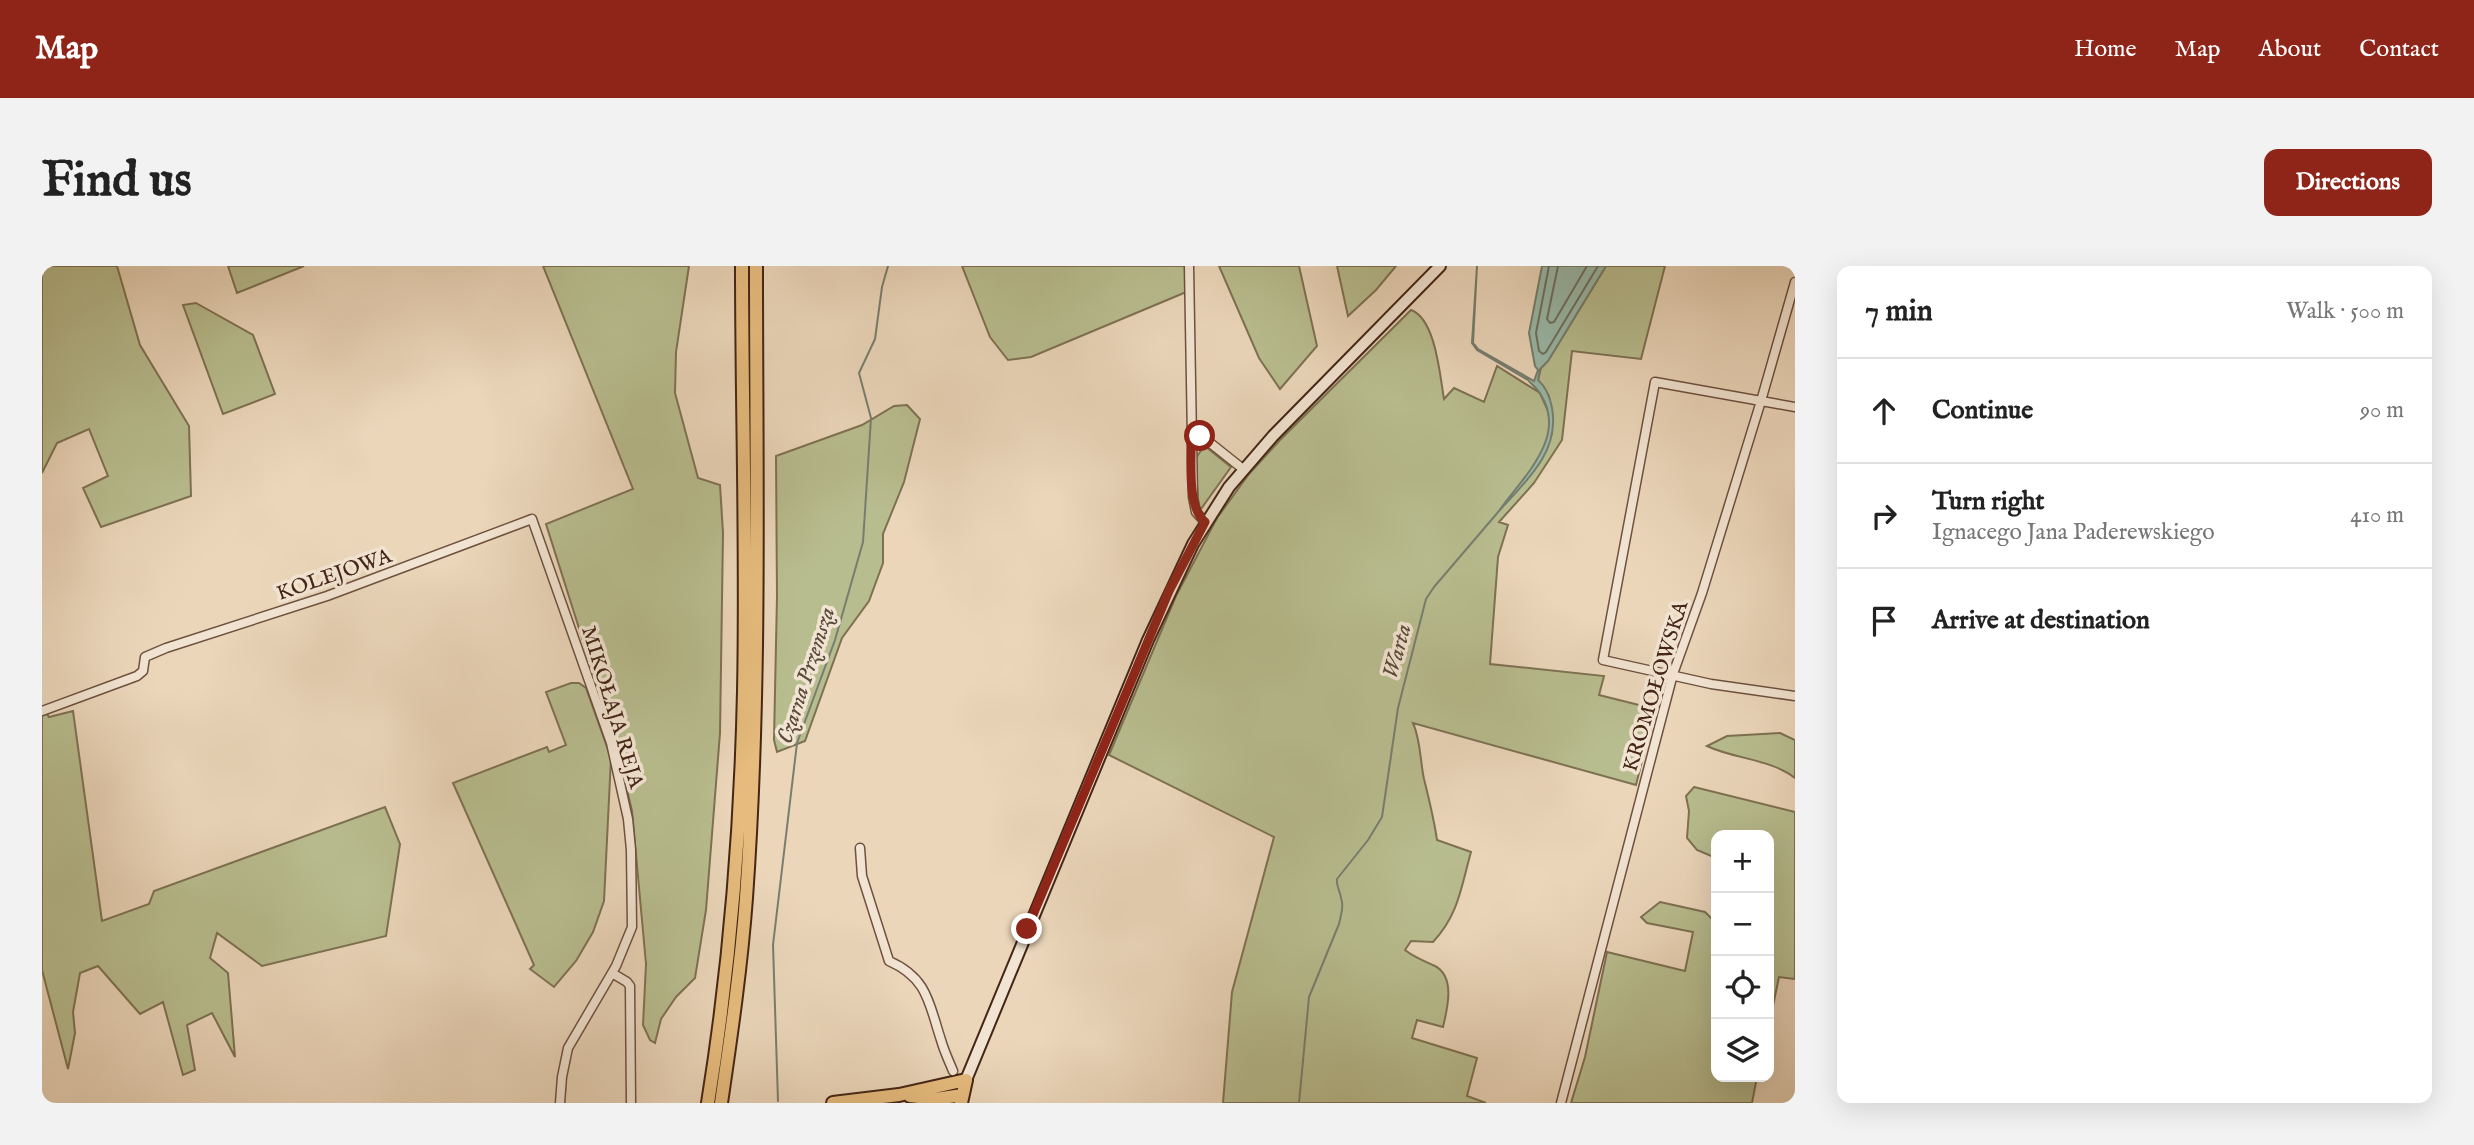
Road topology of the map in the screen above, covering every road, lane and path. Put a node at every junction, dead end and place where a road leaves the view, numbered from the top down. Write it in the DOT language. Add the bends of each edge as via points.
graph roads {
  1 [pos="743,266"];
  2 [pos="756,266"];
  3 [pos="1189,266"];
  4 [pos="1440,266"];
  5 [pos="1795,282"];
  6 [pos="1761,401"];
  7 [pos="1795,407"];
  8 [pos="749,430"];
  9 [pos="1191,435"];
  10 [pos="1243,469"];
  11 [pos="532,519"];
  12 [pos="1205,522"];
  13 [pos="1673,674"];
  14 [pos="1795,684"];
  15 [pos="1794,696"];
  16 [pos="42,711"];
  17 [pos="860,848"];
  18 [pos="612,973"];
  19 [pos="953,1071"];
  20 [pos="966,1080"];
  21 [pos="899,1095"];
  22 [pos="961,1099"];
  23 [pos="938,1101"];
  24 [pos="560,1103"];
  25 [pos="631,1103"];
  26 [pos="708,1103"];
  27 [pos="721,1103"];
  28 [pos="833,1103"];
  29 [pos="1561,1103"];
  1 -- 8 [label="main road"];
  2 -- 8 [label="main road"];
  3 -- 9 [label="street"];
  4 -- 10 [label="main road"];
  5 -- 6 [label="street, KROMOŁOWSKA"];
  6 -- 7 [label="street"];
  6 -- 13 [label="street, KROMOŁOWSKA"];
  6 -- 13 [label="street" via="1655,382 1603,660"];
  8 -- 26 [label="main road" via="743,460 741,767 729,957"];
  8 -- 27 [label="main road" via="756,455 755,724 739,974"];
  9 -- 10 [label="street" via="1204,438"];
  9 -- 12 [label="street" via="1195,508"];
  10 -- 12 [label="main road"];
  11 -- 16 [label="street, KOLEJOWA" via="327,596 166,648 145,657 143,671 137,676"];
  11 -- 18 [label="street, MIKOŁAJA REJA" via="611,743 628,819 632,927"];
  12 -- 20 [label="main road" via="1169,591"];
  13 -- 15 [label="street"];
  13 -- 29 [label="street, KROMOŁOWSKA"];
  14 -- 15 [label="street"];
  17 -- 19 [label="street" via="862,876 889,961 913,976 925,991"];
  18 -- 24 [label="street, MIKOŁAJA REJA" via="568,1048"];
  18 -- 25 [label="street" via="630,986"];
  20 -- 21 [label="main road"];
  20 -- 22 [label="main road"];
  21 -- 23 [label="main road"];
  21 -- 28 [label="main road"];
  22 -- 23 [label="main road"];
}
